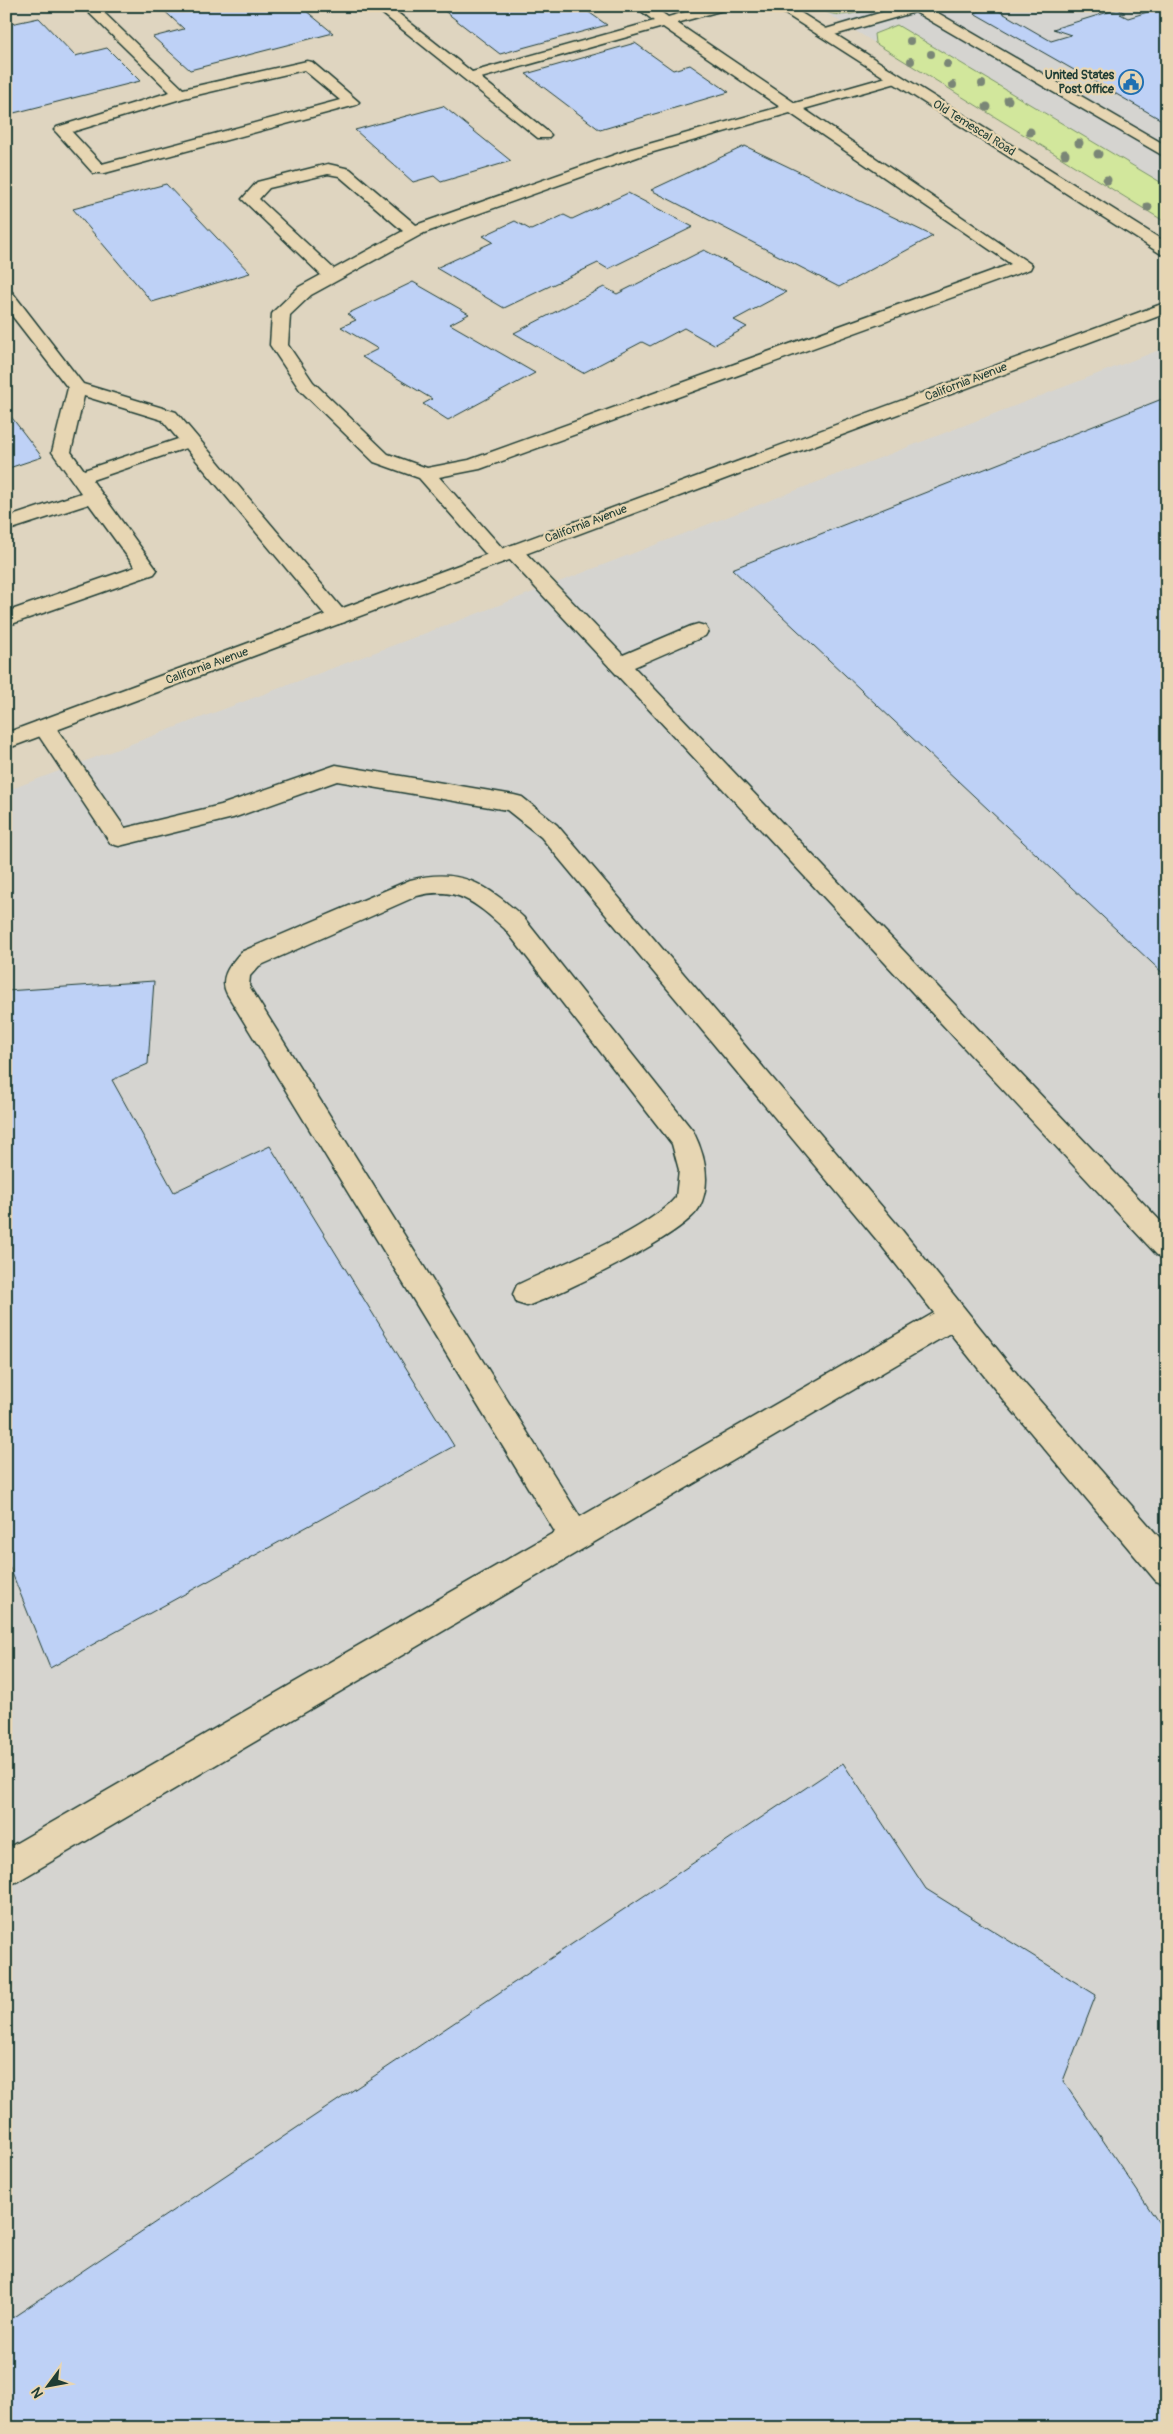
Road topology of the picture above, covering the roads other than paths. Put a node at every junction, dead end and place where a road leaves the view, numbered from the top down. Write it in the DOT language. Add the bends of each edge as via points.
graph roads {
  1 [pos="89,6"];
  2 [pos="380,6"];
  3 [pos="642,6"];
  4 [pos="722,6"];
  5 [pos="780,6"];
  6 [pos="918,6"];
  7 [pos="666,22"];
  8 [pos="824,34"];
  9 [pos="470,77"];
  10 [pos="895,79"];
  11 [pos="180,94"];
  12 [pos="792,108"];
  13 [pos="543,135"];
  14 [pos="1167,154"];
  15 [pos="414,232"];
  16 [pos="1167,250"];
  17 [pos="332,276"];
  18 [pos="6,296"];
  19 [pos="1167,307"];
  20 [pos="77,388"];
  21 [pos="190,441"];
  22 [pos="426,474"];
  23 [pos="80,478"];
  24 [pos="93,496"];
  25 [pos="6,525"];
  26 [pos="506,554"];
  27 [pos="338,617"];
  28 [pos="6,620"];
  29 [pos="698,631"];
  30 [pos="620,665"];
  31 [pos="44,727"];
  32 [pos="6,741"];
  33 [pos="1167,1247"];
  34 [pos="527,1294"];
  35 [pos="954,1316"];
  36 [pos="575,1537"];
  37 [pos="1167,1570"];
  38 [pos="6,1869"];
  1 -- 11 [label="main road"];
  2 -- 9 [label="main road"];
  3 -- 7 [label="main road"];
  4 -- 7 [label="main road"];
  5 -- 8 [label="main road, Old Temescal Road"];
  6 -- 8 [label="main road"];
  6 -- 14 [label="main road"];
  7 -- 9 [label="main road"];
  7 -- 12 [label="main road"];
  8 -- 10 [label="main road, Old Temescal Road"];
  9 -- 13 [label="main road"];
  10 -- 12 [label="main road"];
  10 -- 16 [label="main road, Old Temescal Road"];
  11 -- 11 [label="main road" via="307,65 351,102 99,170 62,130"];
  12 -- 15 [label="main road" via="637,152"];
  12 -- 22 [label="main road" via="1024,265 473,464"];
  15 -- 17 [label="main road"];
  15 -- 17 [label="main road" via="344,172 328,169 263,185 250,199"];
  17 -- 22 [label="main road" via="305,291 281,314 279,345 306,386 380,458"];
  18 -- 20 [label="main road"];
  19 -- 26 [label="main road, California Avenue"];
  20 -- 21 [label="main road" via="169,416"];
  20 -- 23 [label="main road" via="60,452"];
  21 -- 23 [label="main road"];
  21 -- 27 [label="main road"];
  22 -- 26 [label="main road"];
  23 -- 24 [label="main road"];
  24 -- 25 [label="main road"];
  24 -- 28 [label="main road" via="147,570"];
  26 -- 27 [label="main road, California Avenue"];
  26 -- 30 [label="main road"];
  27 -- 31 [label="main road, California Avenue"];
  29 -- 30 [label="main road"];
  30 -- 33 [label="main road"];
  31 -- 32 [label="main road, California Avenue"];
  31 -- 35 [label="main road" via="119,838 225,812 336,773 514,804 549,831"];
  34 -- 36 [label="main road" via="660,1228 688,1204 694,1168 684,1139 514,923 488,900 458,886 437,883 410,889 250,959 238,973 236,987"];
  35 -- 36 [label="main road"];
  35 -- 37 [label="main road" via="1015,1393"];
  36 -- 38 [label="main road"];
}
